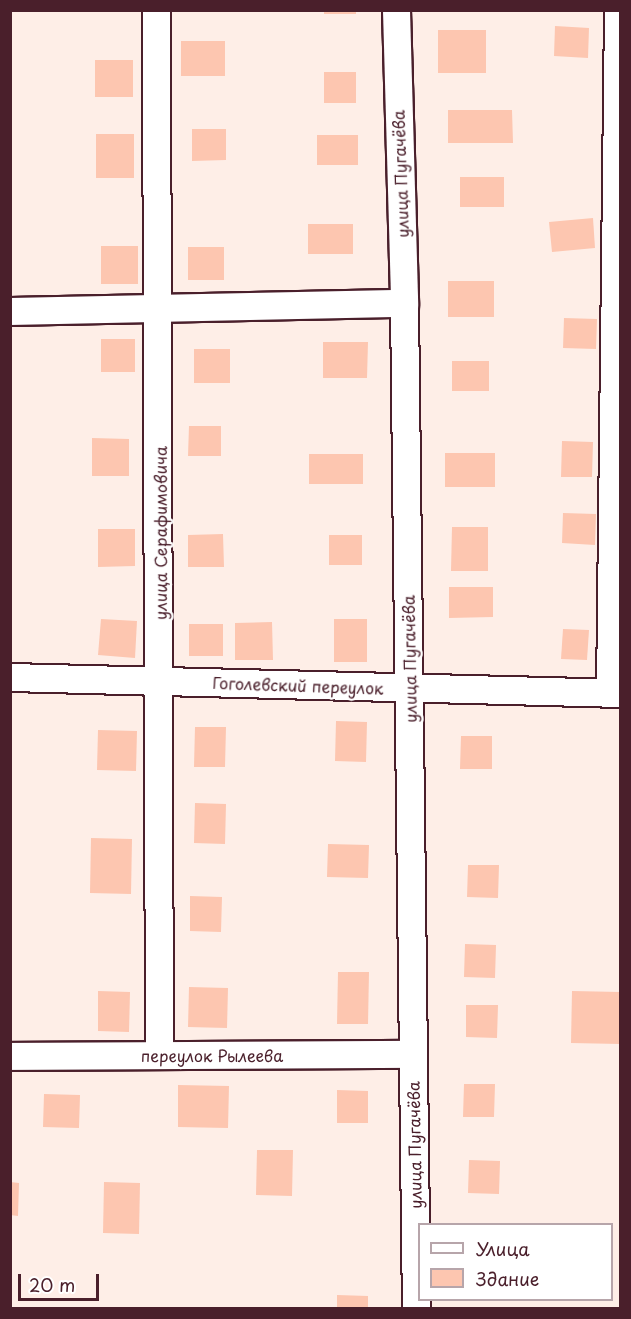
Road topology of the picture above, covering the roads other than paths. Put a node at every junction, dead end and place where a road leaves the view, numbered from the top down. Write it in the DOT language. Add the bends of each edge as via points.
graph roads {
  1 [pos="156,10"];
  2 [pos="396,10"];
  3 [pos="618,10"];
  4 [pos="404,303"];
  5 [pos="10,310"];
  6 [pos="160,310"];
  7 [pos="10,677"];
  8 [pos="160,681"];
  9 [pos="410,688"];
  10 [pos="615,693"];
  11 [pos="413,1054"];
  12 [pos="159,1055"];
  13 [pos="10,1056"];
  14 [pos="416,1308"];
  1 -- 6 [label="street, улица Серафимовича"];
  2 -- 4 [label="street, улица Пугачёва"];
  3 -- 10 [label="street"];
  4 -- 6 [label="street"];
  4 -- 9 [label="street, улица Пугачёва"];
  5 -- 6 [label="street"];
  6 -- 8 [label="street, улица Серафимовича"];
  7 -- 8 [label="street, Гоголевский переулок"];
  8 -- 9 [label="street, Гоголевский переулок"];
  8 -- 12 [label="street, улица Серафимовича"];
  9 -- 10 [label="street, Гоголевский переулок"];
  9 -- 11 [label="street, улица Пугачёва"];
  11 -- 12 [label="street, переулок Рылеева"];
  11 -- 14 [label="street, улица Пугачёва"];
  12 -- 13 [label="street, переулок Рылеева"];
}
